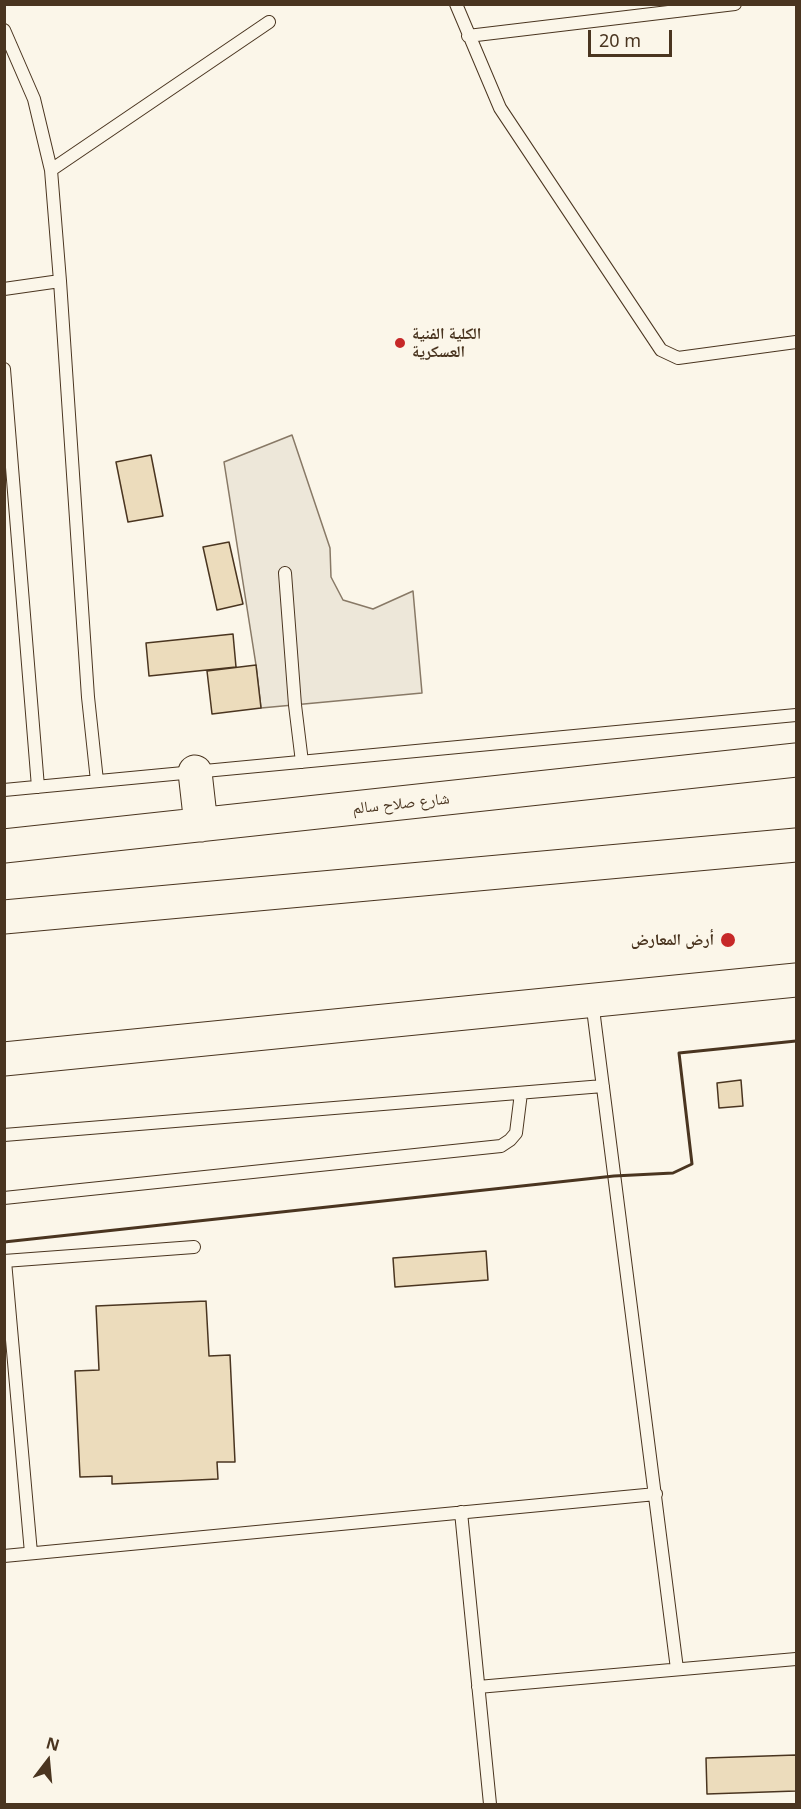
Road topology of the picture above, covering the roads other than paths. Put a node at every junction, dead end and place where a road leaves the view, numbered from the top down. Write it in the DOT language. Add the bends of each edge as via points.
graph roads {
  1 [pos="456,4"];
  2 [pos="735,4"];
  3 [pos="268,22"];
  4 [pos="4,30"];
  5 [pos="468,36"];
  6 [pos="8,47"];
  7 [pos="51,170"];
  8 [pos="60,280"];
  9 [pos="4,289"];
  10 [pos="796,342"];
  11 [pos="4,369"];
  12 [pos="285,573"];
  13 [pos="796,715"];
  14 [pos="796,760"];
  15 [pos="302,762"];
  16 [pos="195,772"];
  17 [pos="97,781"];
  18 [pos="38,787"];
  19 [pos="4,790"];
  20 [pos="201,825"];
  21 [pos="796,845"];
  22 [pos="4,846"];
  23 [pos="4,917"];
  24 [pos="796,980"];
  25 [pos="592,1001"];
  26 [pos="4,1059"];
  27 [pos="603,1086"];
  28 [pos="521,1092"];
  29 [pos="4,1135"];
  30 [pos="4,1198"];
  31 [pos="194,1247"];
  32 [pos="5,1261"];
  33 [pos="656,1494"];
  34 [pos="461,1512"];
  35 [pos="31,1553"];
  36 [pos="4,1556"];
  37 [pos="796,1659"];
  38 [pos="677,1669"];
  39 [pos="478,1686"];
  40 [pos="490,1804"];
  1 -- 5 [label="lane"];
  2 -- 5 [label="lane"];
  3 -- 7 [label="lane"];
  4 -- 6 [label="lane"];
  5 -- 10 [label="lane" via="500,108 661,350 678,358"];
  6 -- 7 [label="lane" via="34,99"];
  7 -- 8 [label="lane"];
  8 -- 9 [label="lane"];
  8 -- 17 [label="lane"];
  11 -- 18 [label="lane"];
  12 -- 15 [label="lane"];
  13 -- 15 [label="lane"];
  14 -- 20 [label="main road, شارع صلاح سالم"];
  15 -- 16 [label="lane"];
  16 -- 17 [label="lane"];
  16 -- 20 [label="main road"];
  17 -- 18 [label="lane"];
  18 -- 19 [label="lane"];
  20 -- 22 [label="main road, شارع صلاح سالم"];
  21 -- 23 [label="main road"];
  24 -- 25 [label="main road"];
  25 -- 26 [label="main road"];
  25 -- 27 [label="lane"];
  27 -- 28 [label="lane"];
  27 -- 33 [label="lane"];
  28 -- 29 [label="lane"];
  28 -- 30 [label="lane" via="516,1133 501,1146"];
  31 -- 32 [label="lane"];
  32 -- 35 [label="lane"];
  33 -- 34 [label="lane"];
  33 -- 38 [label="lane"];
  34 -- 35 [label="lane"];
  34 -- 39 [label="lane"];
  35 -- 36 [label="lane"];
  37 -- 38 [label="lane"];
  38 -- 39 [label="lane"];
  39 -- 40 [label="lane"];
}
